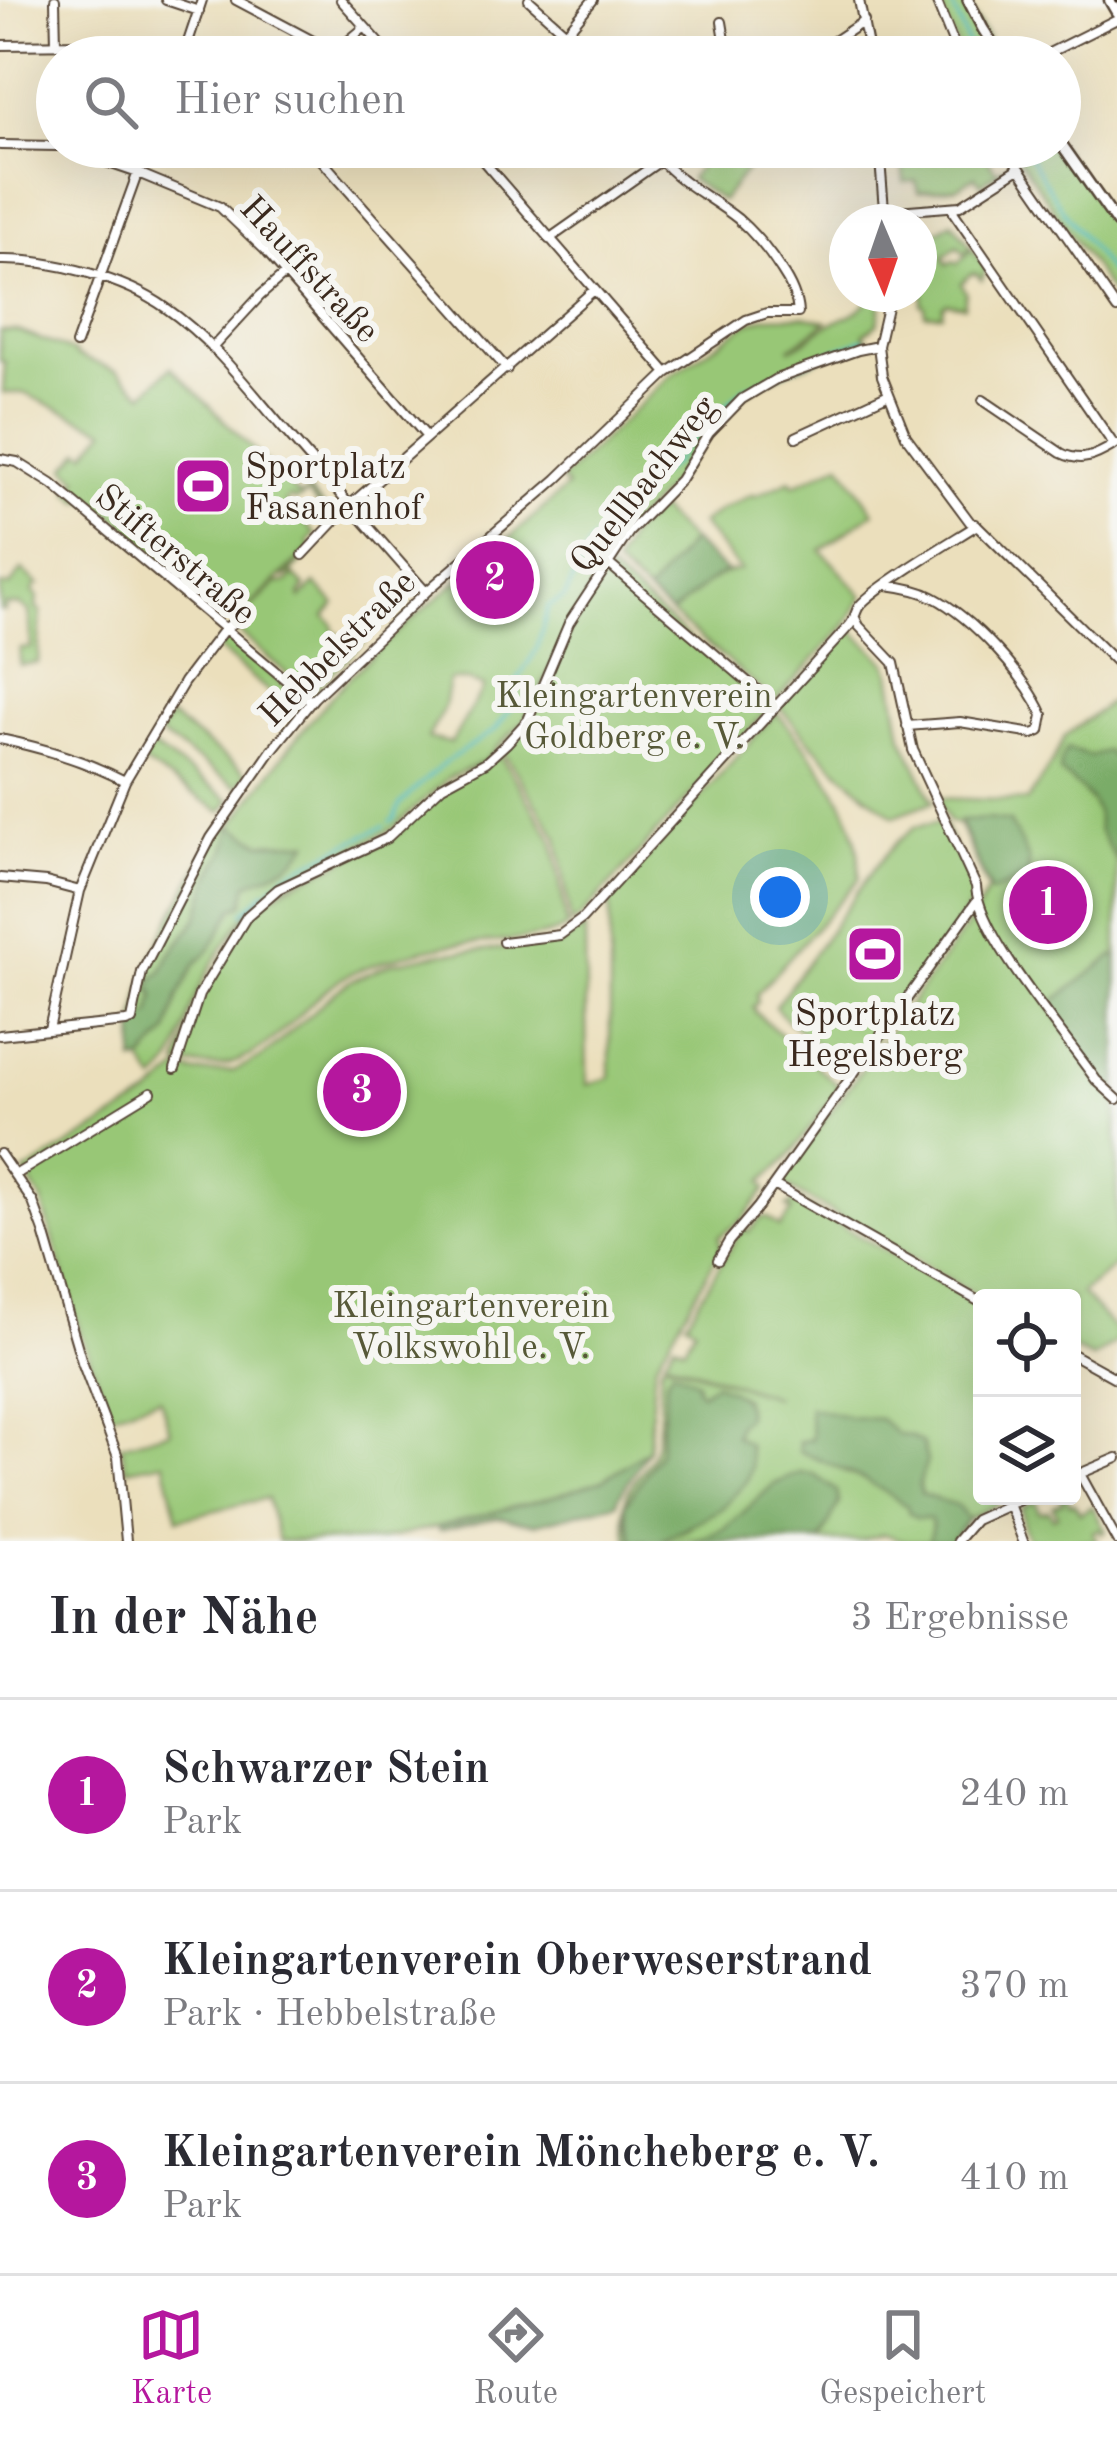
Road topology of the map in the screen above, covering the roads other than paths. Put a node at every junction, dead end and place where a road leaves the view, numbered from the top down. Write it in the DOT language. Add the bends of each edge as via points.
graph roads {
  1 [pos="55,0"];
  2 [pos="166,0"];
  3 [pos="202,0"];
  4 [pos="236,0"];
  5 [pos="341,0"];
  6 [pos="529,0"];
  7 [pos="593,0"];
  8 [pos="859,0"];
  9 [pos="936,0"];
  10 [pos="968,0"];
  11 [pos="1110,0"];
  12 [pos="199,11"];
  13 [pos="1117,15"];
  14 [pos="864,21"];
  15 [pos="722,22"];
  16 [pos="365,27"];
  17 [pos="566,33"];
  18 [pos="56,36"];
  19 [pos="190,36"];
  20 [pos="304,36"];
  21 [pos="353,36"];
  22 [pos="373,36"];
  23 [pos="562,36"];
  24 [pos="568,36"];
  25 [pos="724,36"];
  26 [pos="842,36"];
  27 [pos="866,36"];
  28 [pos="951,36"];
  29 [pos="988,36"];
  30 [pos="1079,36"];
  31 [pos="0,44"];
  32 [pos="36,44"];
  33 [pos="0,145"];
  34 [pos="36,146"];
  35 [pos="125,168"];
  36 [pos="140,168"];
  37 [pos="329,168"];
  38 [pos="488,168"];
  39 [pos="650,168"];
  40 [pos="669,168"];
  41 [pos="881,168"];
  42 [pos="1019,168"];
  43 [pos="1078,168"];
  44 [pos="138,172"];
  45 [pos="884,204"];
  46 [pos="953,207"];
  47 [pos="937,209"];
  48 [pos="1117,224"];
  49 [pos="549,239"];
  50 [pos="0,260"];
  51 [pos="285,274"];
  52 [pos="100,278"];
  53 [pos="594,290"];
  54 [pos="1117,309"];
  55 [pos="886,312"];
  56 [pos="76,344"];
  57 [pos="878,346"];
  58 [pos="213,347"];
  59 [pos="507,369"];
  60 [pos="667,373"];
  61 [pos="889,394"];
  62 [pos="983,400"];
  63 [pos="427,437"];
  64 [pos="796,437"];
  65 [pos="1115,444"];
  66 [pos="0,459"];
  67 [pos="350,505"];
  68 [pos="977,525"];
  69 [pos="303,555"];
  70 [pos="610,565"];
  71 [pos="887,585"];
  72 [pos="426,592"];
  73 [pos="855,618"];
  74 [pos="235,622"];
  75 [pos="225,628"];
  76 [pos="1117,663"];
  77 [pos="311,701"];
  78 [pos="775,705"];
  79 [pos="907,726"];
  80 [pos="0,739"];
  81 [pos="125,782"];
  82 [pos="0,878"];
  83 [pos="80,892"];
  84 [pos="978,904"];
  85 [pos="503,942"];
  86 [pos="49,1029"];
  87 [pos="0,1035"];
  88 [pos="175,1069"];
  89 [pos="151,1092"];
  90 [pos="1117,1099"];
  91 [pos="0,1154"];
  92 [pos="15,1175"];
  93 [pos="774,1185"];
  94 [pos="718,1260"];
  95 [pos="973,1298"];
  96 [pos="1081,1359"];
  97 [pos="1117,1379"];
  98 [pos="1117,1458"];
  99 [pos="1081,1473"];
  100 [pos="1081,1483"];
  101 [pos="1007,1505"];
  102 [pos="1009,1505"];
  103 [pos="126,1541"];
  104 [pos="957,1541"];
  105 [pos="1023,1541"];
  106 [pos="1117,1541"];
  1 -- 18 [label="street"];
  2 -- 12 [label="street"];
  3 -- 12 [label="street"];
  4 -- 20 [label="street"];
  5 -- 16 [label="street"];
  6 -- 17 [label="street"];
  7 -- 17 [label="street"];
  8 -- 14 [label="street"];
  9 -- 28 [label="street"];
  10 -- 29 [label="street"];
  11 -- 13 [label="main road"];
  12 -- 19 [label="street"];
  13 -- 30 [label="street"];
  14 -- 26 [label="street"];
  14 -- 27 [label="street"];
  15 -- 25 [label="street"];
  16 -- 21 [label="street"];
  16 -- 22 [label="street"];
  17 -- 23 [label="street"];
  17 -- 24 [label="street"];
  31 -- 32 [label="street"];
  33 -- 34 [label="street, Hauffstraße"];
  35 -- 44 [label="street, Hauffstraße"];
  36 -- 44 [label="street"];
  37 -- 59 [label="street"];
  38 -- 49 [label="street"];
  39 -- 49 [label="street"];
  40 -- 60 [label="street, Hebbelstraße" via="760,241 790,283 798,313 746,320"];
  41 -- 45 [label="street"];
  42 -- 46 [label="street"];
  42 -- 54 [label="street"];
  43 -- 48 [label="street"];
  44 -- 51 [label="street, Hauffstraße" via="220,207"];
  44 -- 52 [label="street"];
  46 -- 47 [label="street"];
  46 -- 65 [label="street"];
  49 -- 53 [label="street"];
  50 -- 52 [label="street"];
  51 -- 58 [label="street"];
  51 -- 63 [label="street, Hauffstraße"];
  52 -- 56 [label="street"];
  52 -- 58 [label="street" via="166,308"];
  53 -- 59 [label="street"];
  53 -- 60 [label="street"];
  55 -- 57 [label="street"];
  57 -- 61 [label="street"];
  57 -- 70 [label="street, Quellbachweg" via="776,379 742,399"];
  58 -- 67 [label="street"];
  59 -- 63 [label="street"];
  60 -- 72 [label="street, Hebbelstraße"];
  61 -- 64 [label="street"];
  61 -- 68 [label="street" via="906,436"];
  62 -- 65 [label="street" via="1068,457 1088,458"];
  63 -- 67 [label="street"];
  66 -- 75 [label="street, Stifterstraße" via="36,471"];
  67 -- 69 [label="street"];
  67 -- 72 [label="street"];
  68 -- 71 [label="street"];
  68 -- 76 [label="street"];
  70 -- 78 [label="street"];
  70 -- 88 [label="street, Quellbachweg" via="569,623 528,720 487,762 442,786 387,838 278,889 247,916 200,995"];
  71 -- 73 [label="street"];
  71 -- 79 [label="street" via="956,612 1019,676 1043,716 1033,734 960,722"];
  72 -- 77 [label="street, Hebbelstraße"];
  73 -- 78 [label="street"];
  73 -- 79 [label="street" via="894,663"];
  74 -- 75 [label="street"];
  75 -- 77 [label="street, Stifterstraße"];
  75 -- 81 [label="street"];
  77 -- 86 [label="street, Hebbelstraße" via="211,838 142,972 132,1020"];
  78 -- 85 [label="street" via="582,919 560,935"];
  79 -- 84 [label="street"];
  80 -- 81 [label="street" via="89,763"];
  81 -- 83 [label="street"];
  82 -- 83 [label="street"];
  83 -- 86 [label="street"];
  84 -- 90 [label="street" via="1020,975"];
  84 -- 93 [label="street"];
  86 -- 87 [label="street"];
  89 -- 92 [label="street"];
  91 -- 92 [label="street"];
  92 -- 103 [label="street" via="44,1232 118,1456"];
  93 -- 94 [label="street"];
  93 -- 95 [label="street"];
  96 -- 97 [label="street"];
  98 -- 99 [label="street"];
  100 -- 106 [label="street"];
  101 -- 104 [label="street" via="975,1520"];
  102 -- 105 [label="street"];
}
